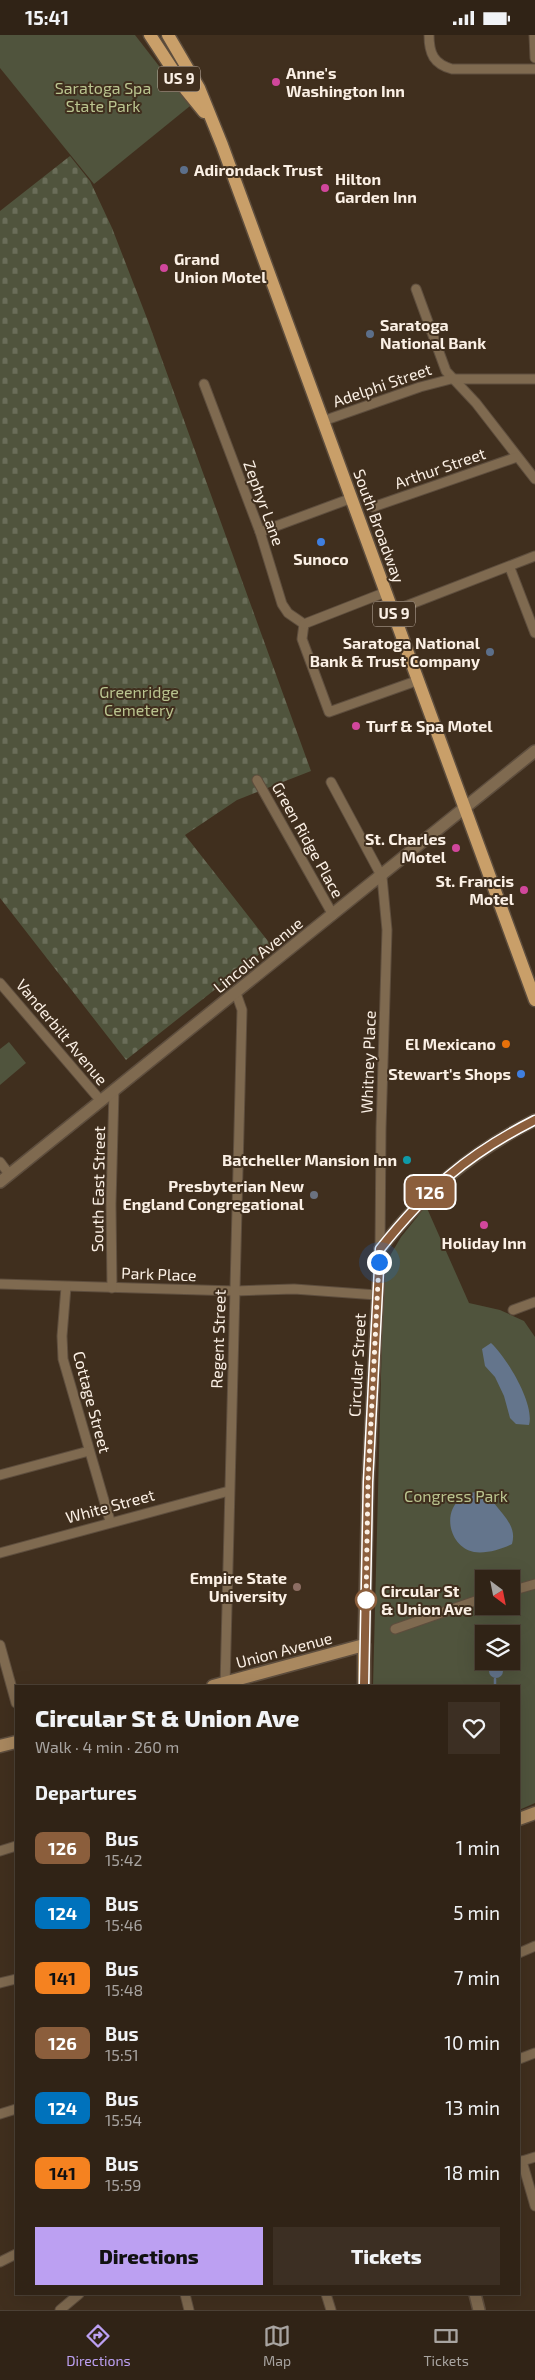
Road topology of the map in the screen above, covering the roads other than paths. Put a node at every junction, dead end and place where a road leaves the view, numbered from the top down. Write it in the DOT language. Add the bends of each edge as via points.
graph roads {
  1 [pos="150,35"];
  2 [pos="429,35"];
  3 [pos="534,35"];
  4 [pos="170,36"];
  5 [pos="158,46"];
  6 [pos="535,58"];
  7 [pos="535,69"];
  8 [pos="211,119"];
  9 [pos="416,289"];
  10 [pos="451,379"];
  11 [pos="535,379"];
  12 [pos="204,384"];
  13 [pos="323,421"];
  14 [pos="517,457"];
  15 [pos="535,479"];
  16 [pos="352,498"];
  17 [pos="373,507"];
  18 [pos="260,532"];
  19 [pos="535,557"];
  20 [pos="510,568"];
  21 [pos="386,592"];
  22 [pos="393,611"];
  23 [pos="304,624"];
  24 [pos="535,633"];
  25 [pos="419,680"];
  26 [pos="535,751"];
  27 [pos="257,780"];
  28 [pos="331,783"];
  29 [pos="465,807"];
  30 [pos="382,877"];
  31 [pos="333,915"];
  32 [pos="0,983"];
  33 [pos="236,993"];
  34 [pos="535,1000"];
  35 [pos="114,1090"];
  36 [pos="100,1101"];
  37 [pos="535,1120"];
  38 [pos="0,1162"];
  39 [pos="10,1174"];
  40 [pos="0,1182"];
  41 [pos="380,1249"];
  42 [pos="0,1284"];
  43 [pos="66,1287"];
  44 [pos="112,1288"];
  45 [pos="235,1291"];
  46 [pos="377,1295"];
  47 [pos="535,1302"];
  48 [pos="513,1310"];
  49 [pos="89,1451"];
  50 [pos="0,1475"];
  51 [pos="229,1491"];
  52 [pos="110,1521"];
  53 [pos="0,1553"];
  54 [pos="535,1584"];
  55 [pos="520,1588"];
  56 [pos="475,1601"];
  57 [pos="394,1629"];
  58 [pos="0,1645"];
  59 [pos="364,1645"];
  60 [pos="221,1685"];
  61 [pos="364,1685"];
  62 [pos="15,1699"];
  63 [pos="15,1742"];
  64 [pos="0,1746"];
  65 [pos="534,1815"];
  66 [pos="520,1819"];
  67 [pos="15,1847"];
  68 [pos="0,1851"];
  69 [pos="535,1946"];
  70 [pos="520,1953"];
  71 [pos="15,1979"];
  72 [pos="0,1983"];
  73 [pos="535,2053"];
  74 [pos="520,2059"];
  75 [pos="15,2109"];
  76 [pos="0,2114"];
  77 [pos="535,2157"];
  78 [pos="520,2161"];
  79 [pos="535,2206"];
  80 [pos="15,2254"];
  81 [pos="0,2262"];
  82 [pos="79,2295"];
  83 [pos="185,2295"];
  84 [pos="326,2295"];
  85 [pos="475,2295"];
  86 [pos="60,2310"];
  87 [pos="189,2310"];
  88 [pos="331,2310"];
  89 [pos="479,2310"];
  1 -- 5 [label="main road, South Broadway / US 9"];
  2 -- 7 [label="street" via="429,47 437,64 452,69"];
  3 -- 6 [label="street"];
  4 -- 5 [label="street"];
  4 -- 8 [label="main road, South Broadway / US 9" via="199,88"];
  5 -- 8 [label="main road, South Broadway / US 9" via="186,89"];
  8 -- 13 [label="main road, South Broadway / US 9"];
  9 -- 10 [label="street"];
  10 -- 11 [label="street, Adelphi Street"];
  10 -- 13 [label="street, Adelphi Street"];
  10 -- 14 [label="street" via="476,403"];
  12 -- 18 [label="street, Zephyr Lane"];
  13 -- 16 [label="main road, South Broadway / US 9"];
  14 -- 15 [label="street"];
  14 -- 17 [label="street, Arthur Street"];
  16 -- 18 [label="street"];
  16 -- 21 [label="main road, South Broadway / US 9"];
  18 -- 23 [label="street, Zephyr Lane" via="282,604 288,613"];
  19 -- 20 [label="street"];
  20 -- 22 [label="street"];
  20 -- 24 [label="street"];
  21 -- 22 [label="main road, South Broadway / US 9"];
  21 -- 23 [label="street"];
  22 -- 25 [label="main road, South Broadway / US 9"];
  23 -- 25 [label="street" via="302,639 329,712"];
  25 -- 29 [label="main road, South Broadway / US 9"];
  26 -- 29 [label="street, Lincoln Avenue"];
  27 -- 31 [label="street, Green Ridge Place"];
  28 -- 30 [label="street"];
  29 -- 30 [label="street, Lincoln Avenue"];
  29 -- 34 [label="main road, South Broadway / US 9"];
  30 -- 31 [label="street, Lincoln Avenue"];
  30 -- 41 [label="street, Whitney Place" via="387,931 380,1129"];
  31 -- 33 [label="street, Lincoln Avenue"];
  32 -- 36 [label="street, Vanderbilt Avenue"];
  33 -- 35 [label="street, Lincoln Avenue"];
  33 -- 45 [label="street, Regent Street" via="242,1010"];
  35 -- 36 [label="street, Lincoln Avenue"];
  35 -- 44 [label="street, South East Street"];
  36 -- 39 [label="street, Lincoln Avenue"];
  37 -- 41 [label="street" via="483,1149 454,1170 404,1219"];
  38 -- 39 [label="street"];
  39 -- 40 [label="street, Lincoln Avenue"];
  41 -- 46 [label="street, Circular Street"];
  42 -- 43 [label="street, Park Place"];
  43 -- 44 [label="street, Park Place"];
  43 -- 49 [label="street, Cottage Street" via="63,1359"];
  44 -- 45 [label="street, Park Place"];
  45 -- 46 [label="street, Park Place" via="282,1289"];
  45 -- 51 [label="street, Regent Street"];
  46 -- 59 [label="street, Circular Street"];
  47 -- 48 [label="street"];
  49 -- 50 [label="street"];
  49 -- 52 [label="street, Cottage Street"];
  51 -- 52 [label="street, White Street"];
  51 -- 60 [label="street, Regent Street"];
  52 -- 53 [label="street, White Street"];
  54 -- 55 [label="street"];
  56 -- 57 [label="street"];
  58 -- 62 [label="street"];
  59 -- 60 [label="main road, Union Avenue"];
  59 -- 61 [label="main road, Circular Street"];
  63 -- 64 [label="main road"];
  65 -- 66 [label="main road"];
  67 -- 68 [label="street"];
  69 -- 70 [label="street"];
  71 -- 72 [label="street"];
  73 -- 74 [label="street"];
  75 -- 76 [label="street"];
  77 -- 78 [label="street"];
  78 -- 79 [label="street"];
  80 -- 81 [label="street"];
  82 -- 86 [label="street"];
  83 -- 87 [label="street"];
  84 -- 88 [label="street"];
  85 -- 89 [label="street"];
}
